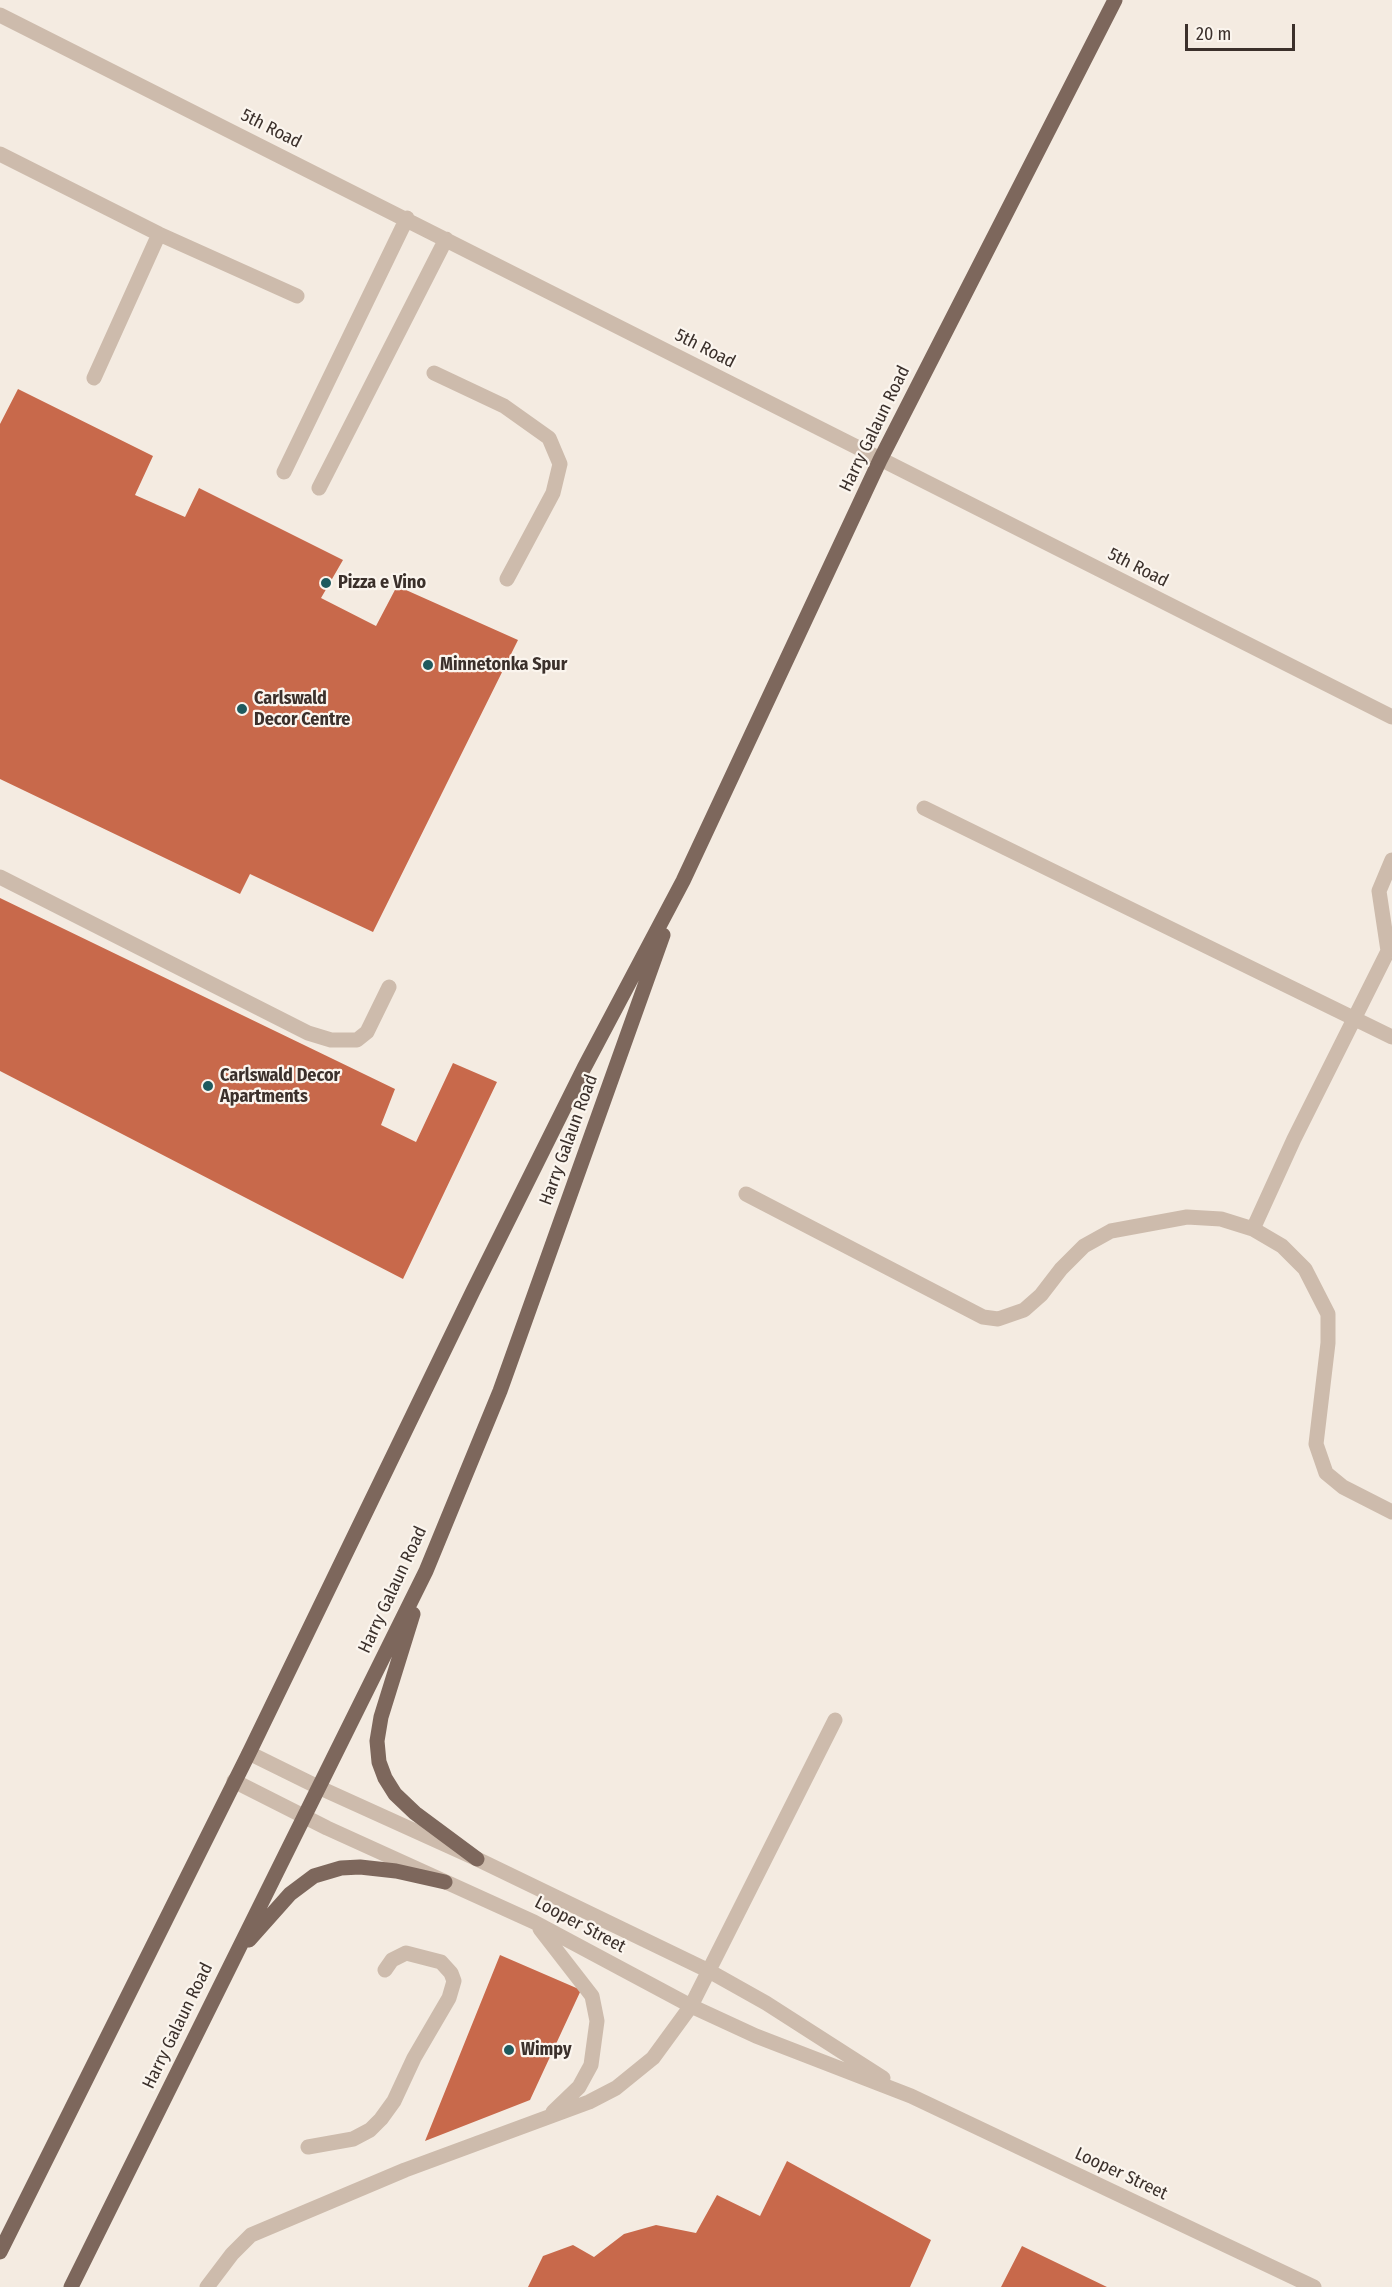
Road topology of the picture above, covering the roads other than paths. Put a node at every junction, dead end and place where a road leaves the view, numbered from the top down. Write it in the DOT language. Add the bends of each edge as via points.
graph roads {
  1 [pos="1115,0"];
  2 [pos="0,15"];
  3 [pos="0,154"];
  4 [pos="407,218"];
  5 [pos="159,234"];
  6 [pos="446,239"];
  7 [pos="297,296"];
  8 [pos="434,373"];
  9 [pos="94,378"];
  10 [pos="880,460"];
  11 [pos="284,472"];
  12 [pos="318,488"];
  13 [pos="507,579"];
  14 [pos="1392,717"];
  15 [pos="924,808"];
  16 [pos="1392,860"];
  17 [pos="0,877"];
  18 [pos="683,881"];
  19 [pos="1390,949"];
  20 [pos="389,987"];
  21 [pos="1355,1017"];
  22 [pos="1392,1037"];
  23 [pos="746,1194"];
  24 [pos="1253,1229"];
  25 [pos="1392,1512"];
  26 [pos="426,1571"];
  27 [pos="835,1720"];
  28 [pos="249,1753"];
  29 [pos="234,1781"];
  30 [pos="318,1787"];
  31 [pos="303,1817"];
  32 [pos="477,1859"];
  33 [pos="445,1882"];
  34 [pos="534,1922"];
  35 [pos="386,1970"];
  36 [pos="709,1971"];
  37 [pos="226,1972"];
  38 [pos="691,2006"];
  39 [pos="911,2096"];
  40 [pos="547,2119"];
  41 [pos="308,2147"];
  42 [pos="0,2252"];
  43 [pos="71,2287"];
  44 [pos="207,2287"];
  45 [pos="1314,2287"];
  1 -- 10 [label="main road, Harry Galaun Road"];
  2 -- 4 [label="street, 5th Road"];
  3 -- 5 [label="street"];
  4 -- 6 [label="street, 5th Road"];
  4 -- 11 [label="street"];
  5 -- 7 [label="street"];
  5 -- 9 [label="street"];
  6 -- 10 [label="street, 5th Road"];
  6 -- 12 [label="street"];
  8 -- 13 [label="street" via="504,406 549,438 560,464 553,493"];
  10 -- 14 [label="street, 5th Road"];
  10 -- 18 [label="main road, Harry Galaun Road"];
  15 -- 21 [label="street"];
  16 -- 19 [label="street" via="1379,891"];
  17 -- 20 [label="street" via="331,1040 357,1040 367,1032"];
  18 -- 26 [label="main road, Harry Galaun Road" via="500,1391"];
  18 -- 28 [label="main road, Harry Galaun Road" via="473,1291"];
  19 -- 21 [label="street"];
  21 -- 22 [label="street"];
  21 -- 24 [label="street"];
  23 -- 24 [label="street" via="983,1317 998,1319 1023,1310 1084,1246 1112,1231 1187,1217 1221,1219"];
  24 -- 25 [label="street" via="1282,1246 1305,1269 1328,1314 1316,1443 1326,1473 1343,1487"];
  26 -- 30 [label="main road, Harry Galaun Road"];
  26 -- 32 [label="main road" via="381,1717 376,1741 379,1762 395,1794"];
  27 -- 36 [label="street"];
  28 -- 29 [label="main road, Harry Galaun Road"];
  28 -- 30 [label="street, Looper Street"];
  29 -- 31 [label="street, Looper Street"];
  29 -- 42 [label="main road, Harry Galaun Road"];
  30 -- 31 [label="main road, Harry Galaun Road"];
  30 -- 32 [label="street, Looper Street"];
  31 -- 33 [label="street, Looper Street"];
  31 -- 37 [label="main road, Harry Galaun Road"];
  32 -- 36 [label="street, Looper Street"];
  33 -- 34 [label="street, Looper Street"];
  33 -- 37 [label="main road" via="360,1867 314,1876 260,1925"];
  34 -- 38 [label="street, Looper Street"];
  34 -- 40 [label="street" via="592,1996 597,2021 591,2066 579,2087"];
  35 -- 41 [label="street" via="392,1960 406,1953 441,1962 454,1981 450,1998 381,2119 353,2139"];
  36 -- 38 [label="street"];
  36 -- 39 [label="street, Looper Street"];
  37 -- 43 [label="main road, Harry Galaun Road"];
  38 -- 39 [label="street, Looper Street" via="756,2036"];
  38 -- 40 [label="street" via="653,2058 616,2088"];
  39 -- 45 [label="street, Looper Street"];
  40 -- 44 [label="street" via="405,2170 251,2235"];
}
